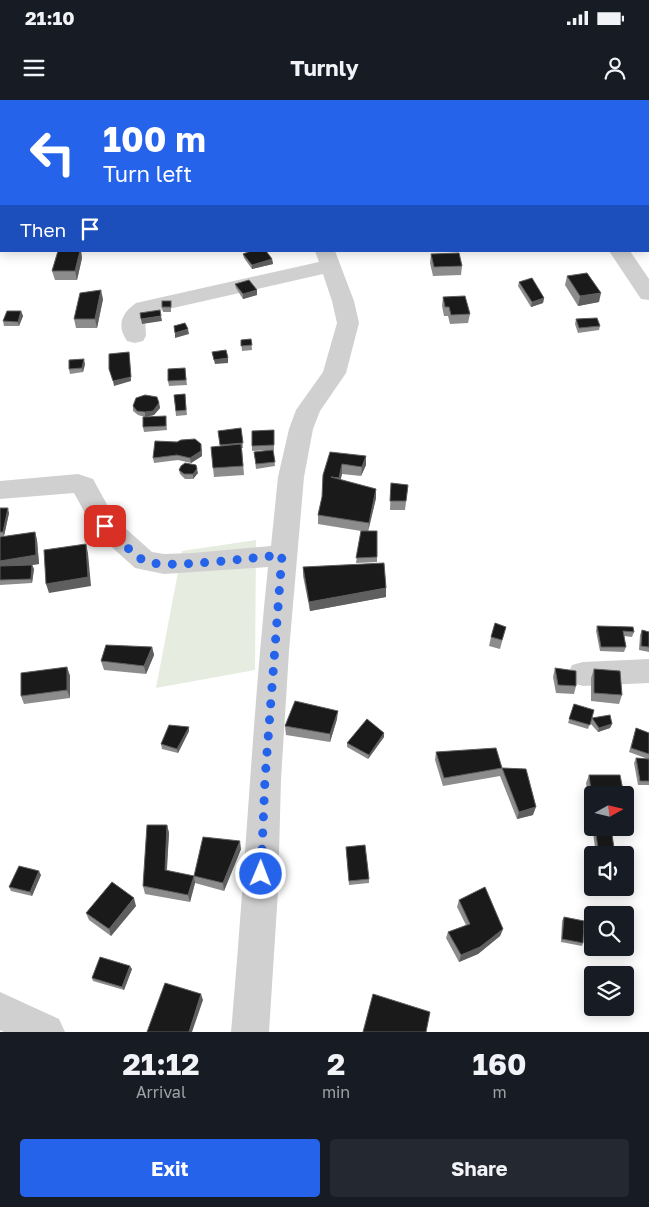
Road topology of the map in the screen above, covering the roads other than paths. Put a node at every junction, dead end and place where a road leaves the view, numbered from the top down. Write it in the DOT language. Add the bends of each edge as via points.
graph roads {
  1 [pos="620,252"];
  2 [pos="327,259"];
  3 [pos="649,294"];
  4 [pos="136,336"];
  5 [pos="0,490"];
  6 [pos="282,555"];
  7 [pos="649,671"];
  8 [pos="583,674"];
  9 [pos="0,1010"];
  10 [pos="46,1032"];
  11 [pos="250,1032"];
  1 -- 3 [label="street"];
  2 -- 4 [label="street" via="144,308 134,315"];
  2 -- 6 [label="street" via="348,323 334,373 308,410 301,429 290,477"];
  5 -- 6 [label="street" via="78,483 84,486 105,526 145,562 193,563"];
  6 -- 11 [label="street"];
  7 -- 8 [label="street"];
  9 -- 10 [label="street"];
}
